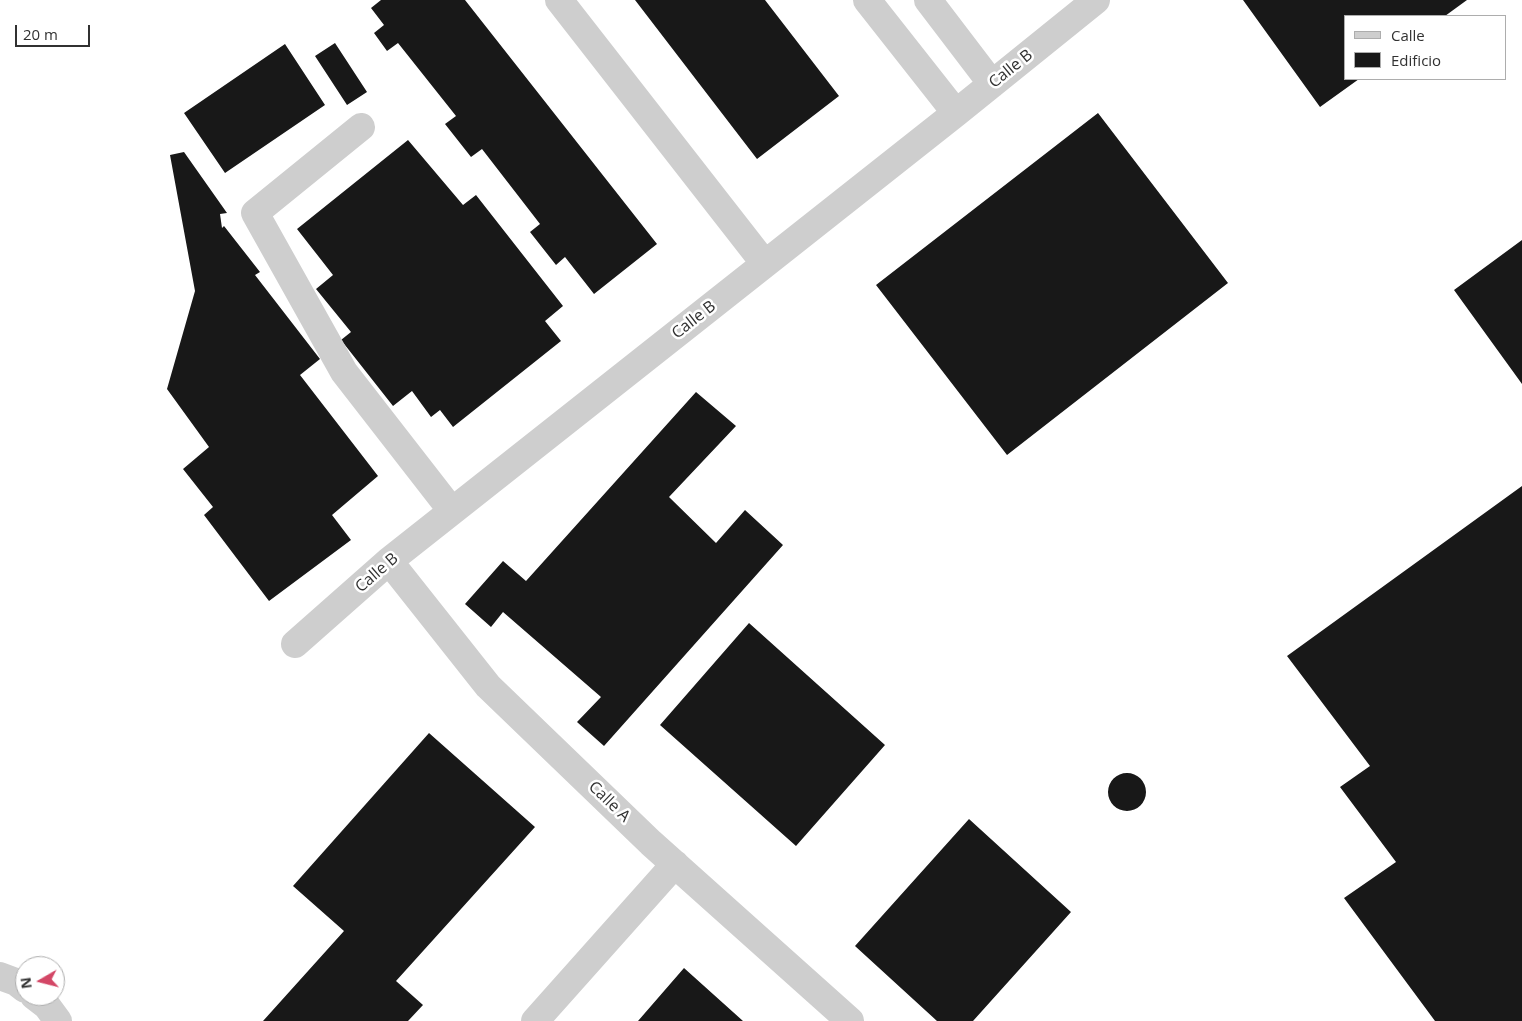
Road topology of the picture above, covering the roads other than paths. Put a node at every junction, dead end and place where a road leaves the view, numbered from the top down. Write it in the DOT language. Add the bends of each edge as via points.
graph roads {
  1 [pos="560,0"];
  2 [pos="867,0"];
  3 [pos="928,0"];
  4 [pos="1096,0"];
  5 [pos="992,84"];
  6 [pos="956,113"];
  7 [pos="361,127"];
  8 [pos="765,264"];
  9 [pos="452,511"];
  10 [pos="389,561"];
  11 [pos="295,644"];
  12 [pos="675,864"];
  13 [pos="0,976"];
  14 [pos="15,982"];
  15 [pos="47,1006"];
  16 [pos="58,1021"];
  17 [pos="535,1021"];
  18 [pos="850,1021"];
  1 -- 8 [label="street"];
  2 -- 6 [label="street"];
  3 -- 5 [label="street"];
  4 -- 5 [label="street, Calle B"];
  5 -- 6 [label="street, Calle B"];
  6 -- 8 [label="street, Calle B"];
  7 -- 9 [label="street" via="255,213 344,372"];
  8 -- 9 [label="street, Calle B"];
  9 -- 10 [label="street, Calle B"];
  10 -- 11 [label="street, Calle B"];
  10 -- 12 [label="street, Calle A" via="488,686"];
  12 -- 17 [label="street"];
  12 -- 18 [label="street, Calle A"];
  13 -- 14 [label="street"];
  15 -- 16 [label="street"];
}
